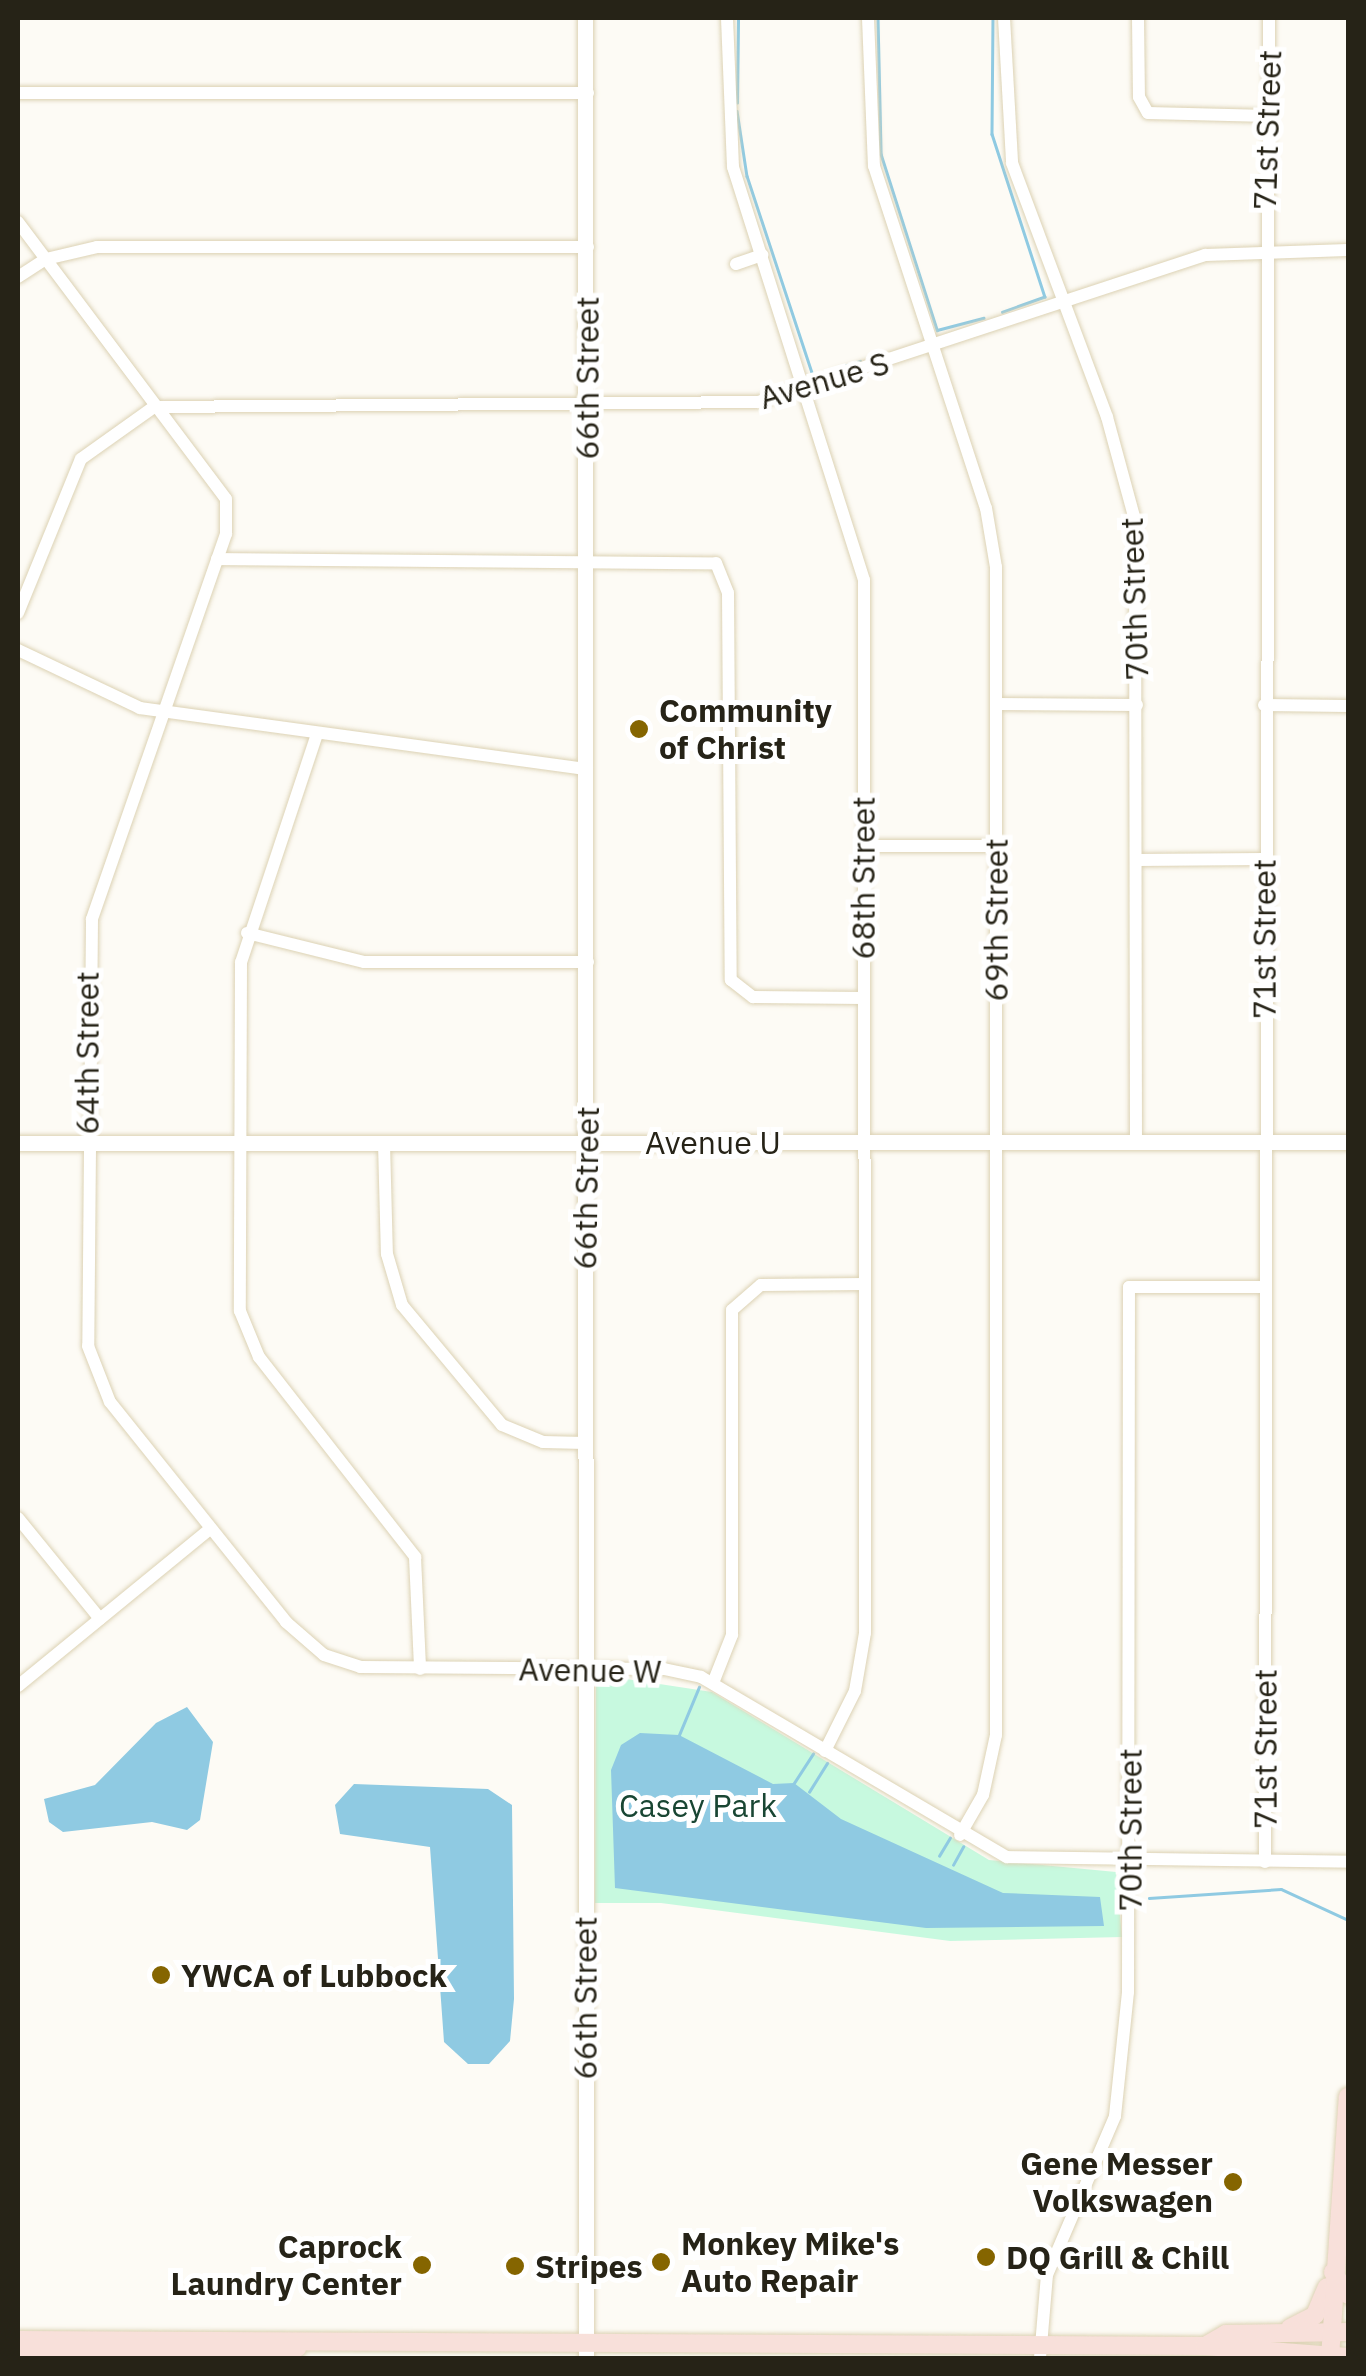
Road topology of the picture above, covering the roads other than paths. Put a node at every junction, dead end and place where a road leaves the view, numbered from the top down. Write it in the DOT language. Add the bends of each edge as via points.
graph roads {
  1 [pos="585,18"];
  2 [pos="727,18"];
  3 [pos="868,18"];
  4 [pos="1004,18"];
  5 [pos="1138,18"];
  6 [pos="1270,18"];
  7 [pos="18,93"];
  8 [pos="588,93"];
  9 [pos="1269,116"];
  10 [pos="18,222"];
  11 [pos="588,247"];
  12 [pos="1264,250"];
  13 [pos="1348,250"];
  14 [pos="762,256"];
  15 [pos="46,258"];
  16 [pos="736,264"];
  17 [pos="18,277"];
  18 [pos="1059,304"];
  19 [pos="932,347"];
  20 [pos="807,389"];
  21 [pos="588,402"];
  22 [pos="162,406"];
  23 [pos="588,557"];
  24 [pos="217,559"];
  25 [pos="18,613"];
  26 [pos="18,650"];
  27 [pos="996,704"];
  28 [pos="1137,706"];
  29 [pos="1264,706"];
  30 [pos="1348,706"];
  31 [pos="164,711"];
  32 [pos="318,734"];
  33 [pos="587,769"];
  34 [pos="864,846"];
  35 [pos="996,846"];
  36 [pos="1264,859"];
  37 [pos="1136,860"];
  38 [pos="247,933"];
  39 [pos="588,962"];
  40 [pos="863,998"];
  41 [pos="384,1142"];
  42 [pos="587,1142"];
  43 [pos="864,1142"];
  44 [pos="995,1142"];
  45 [pos="1136,1142"];
  46 [pos="1264,1142"];
  47 [pos="1348,1142"];
  48 [pos="18,1143"];
  49 [pos="86,1143"];
  50 [pos="240,1143"];
  51 [pos="864,1284"];
  52 [pos="1264,1286"];
  53 [pos="585,1443"];
  54 [pos="18,1518"];
  55 [pos="211,1528"];
  56 [pos="100,1619"];
  57 [pos="585,1667"];
  58 [pos="420,1669"];
  59 [pos="713,1683"];
  60 [pos="18,1686"];
  61 [pos="825,1751"];
  62 [pos="960,1835"];
  63 [pos="1130,1862"];
  64 [pos="1265,1862"];
  65 [pos="1348,1862"];
  66 [pos="1348,2098"];
  67 [pos="1332,2272"];
  68 [pos="1348,2295"];
  69 [pos="1274,2332"];
  70 [pos="1339,2332"];
  71 [pos="1206,2346"];
  72 [pos="20,2350"];
  73 [pos="739,2352"];
  74 [pos="888,2352"];
  75 [pos="1040,2352"];
  76 [pos="297,2353"];
  77 [pos="586,2353"];
  78 [pos="1231,2356"];
  79 [pos="1336,2357"];
  1 -- 8 [label="street, 66th Street"];
  2 -- 14 [label="street, 68th Street" via="729,140"];
  3 -- 19 [label="street, 69th Street" via="874,166"];
  4 -- 18 [label="street, 70th Street" via="1008,146"];
  5 -- 9 [label="street" via="1138,97 1148,113"];
  6 -- 9 [label="street, 71st Street"];
  7 -- 8 [label="street"];
  8 -- 11 [label="street, 66th Street"];
  9 -- 12 [label="street, 71st Street"];
  10 -- 15 [label="street, 64th Street"];
  11 -- 15 [label="street" via="97,248"];
  11 -- 21 [label="street, 66th Street"];
  12 -- 13 [label="street, Avenue S"];
  12 -- 18 [label="street, Avenue S" via="1205,255"];
  12 -- 29 [label="street, 71st Street"];
  14 -- 16 [label="street"];
  14 -- 20 [label="street, 68th Street"];
  15 -- 17 [label="street"];
  15 -- 22 [label="street, 64th Street"];
  18 -- 19 [label="street, Avenue S"];
  18 -- 28 [label="street, 70th Street" via="1108,418 1135,520"];
  19 -- 20 [label="street, Avenue S"];
  19 -- 27 [label="street, 69th Street" via="993,536"];
  20 -- 21 [label="street, Avenue S" via="758,402"];
  20 -- 34 [label="street, 68th Street" via="863,566"];
  21 -- 22 [label="street, Avenue S"];
  21 -- 23 [label="street, 66th Street"];
  22 -- 24 [label="street, 64th Street" via="226,499"];
  22 -- 25 [label="street" via="115,426 81,458"];
  23 -- 24 [label="street"];
  23 -- 33 [label="street, 66th Street"];
  23 -- 40 [label="street" via="698,558 722,568 728,958 740,992"];
  24 -- 31 [label="street, 64th Street"];
  26 -- 31 [label="street" via="114,700"];
  27 -- 28 [label="street"];
  27 -- 35 [label="street, 69th Street"];
  28 -- 37 [label="street, 70th Street"];
  29 -- 30 [label="street"];
  29 -- 36 [label="street, 71st Street"];
  31 -- 32 [label="street"];
  31 -- 49 [label="street, 64th Street" via="92,919"];
  32 -- 33 [label="street"];
  32 -- 38 [label="street"];
  33 -- 39 [label="street, 66th Street"];
  34 -- 35 [label="street"];
  34 -- 40 [label="street, 68th Street"];
  35 -- 44 [label="street, 69th Street"];
  36 -- 37 [label="street"];
  36 -- 46 [label="street, 71st Street"];
  37 -- 45 [label="street, 70th Street"];
  38 -- 39 [label="street" via="364,962"];
  38 -- 50 [label="street"];
  39 -- 42 [label="street, 66th Street"];
  40 -- 43 [label="street, 68th Street"];
  41 -- 42 [label="street, Avenue U"];
  41 -- 50 [label="street, Avenue U"];
  41 -- 53 [label="street" via="388,1254 402,1305 502,1425 543,1442"];
  42 -- 43 [label="street, Avenue U"];
  42 -- 53 [label="street, 66th Street"];
  43 -- 44 [label="street, Avenue U"];
  43 -- 51 [label="street, 68th Street"];
  44 -- 45 [label="street, Avenue U"];
  44 -- 62 [label="street, 69th Street" via="996,1735 983,1795"];
  45 -- 46 [label="street, Avenue U"];
  46 -- 47 [label="street, Avenue U"];
  46 -- 52 [label="street, 71st Street"];
  48 -- 49 [label="street, Avenue U"];
  49 -- 50 [label="street, Avenue U"];
  49 -- 55 [label="street, 64th Street" via="94,1372"];
  50 -- 58 [label="street" via="247,1332 415,1557"];
  51 -- 59 [label="street" via="744,1292 731,1320 732,1635"];
  51 -- 61 [label="street, 68th Street" via="864,1651"];
  52 -- 63 [label="street, 70th Street" via="1128,1287"];
  52 -- 64 [label="street, 71st Street"];
  53 -- 57 [label="street, 66th Street"];
  54 -- 56 [label="street"];
  55 -- 56 [label="street"];
  55 -- 58 [label="street, Avenue W" via="306,1643 340,1663"];
  56 -- 60 [label="street"];
  57 -- 58 [label="street, Avenue W"];
  57 -- 59 [label="street, Avenue W" via="664,1669"];
  57 -- 77 [label="street, 66th Street"];
  59 -- 61 [label="street, Avenue W"];
  61 -- 62 [label="street, Avenue W"];
  62 -- 63 [label="street, Avenue W" via="1007,1857"];
  63 -- 64 [label="street, Avenue W"];
  63 -- 75 [label="street, 70th Street" via="1115,2116 1046,2276"];
  64 -- 65 [label="street, Avenue W"];
  66 -- 67 [label="main road"];
  67 -- 68 [label="main road"];
  67 -- 69 [label="main road" via="1314,2315"];
  67 -- 70 [label="main road"];
  69 -- 70 [label="main road"];
  69 -- 71 [label="main road" via="1226,2334"];
  70 -- 79 [label="main road"];
  71 -- 75 [label="main road"];
  71 -- 78 [label="main road"];
  72 -- 76 [label="main road"];
  73 -- 74 [label="main road"];
  73 -- 77 [label="main road"];
  74 -- 75 [label="main road"];
  76 -- 77 [label="main road"];
  78 -- 79 [label="main road"];
}
